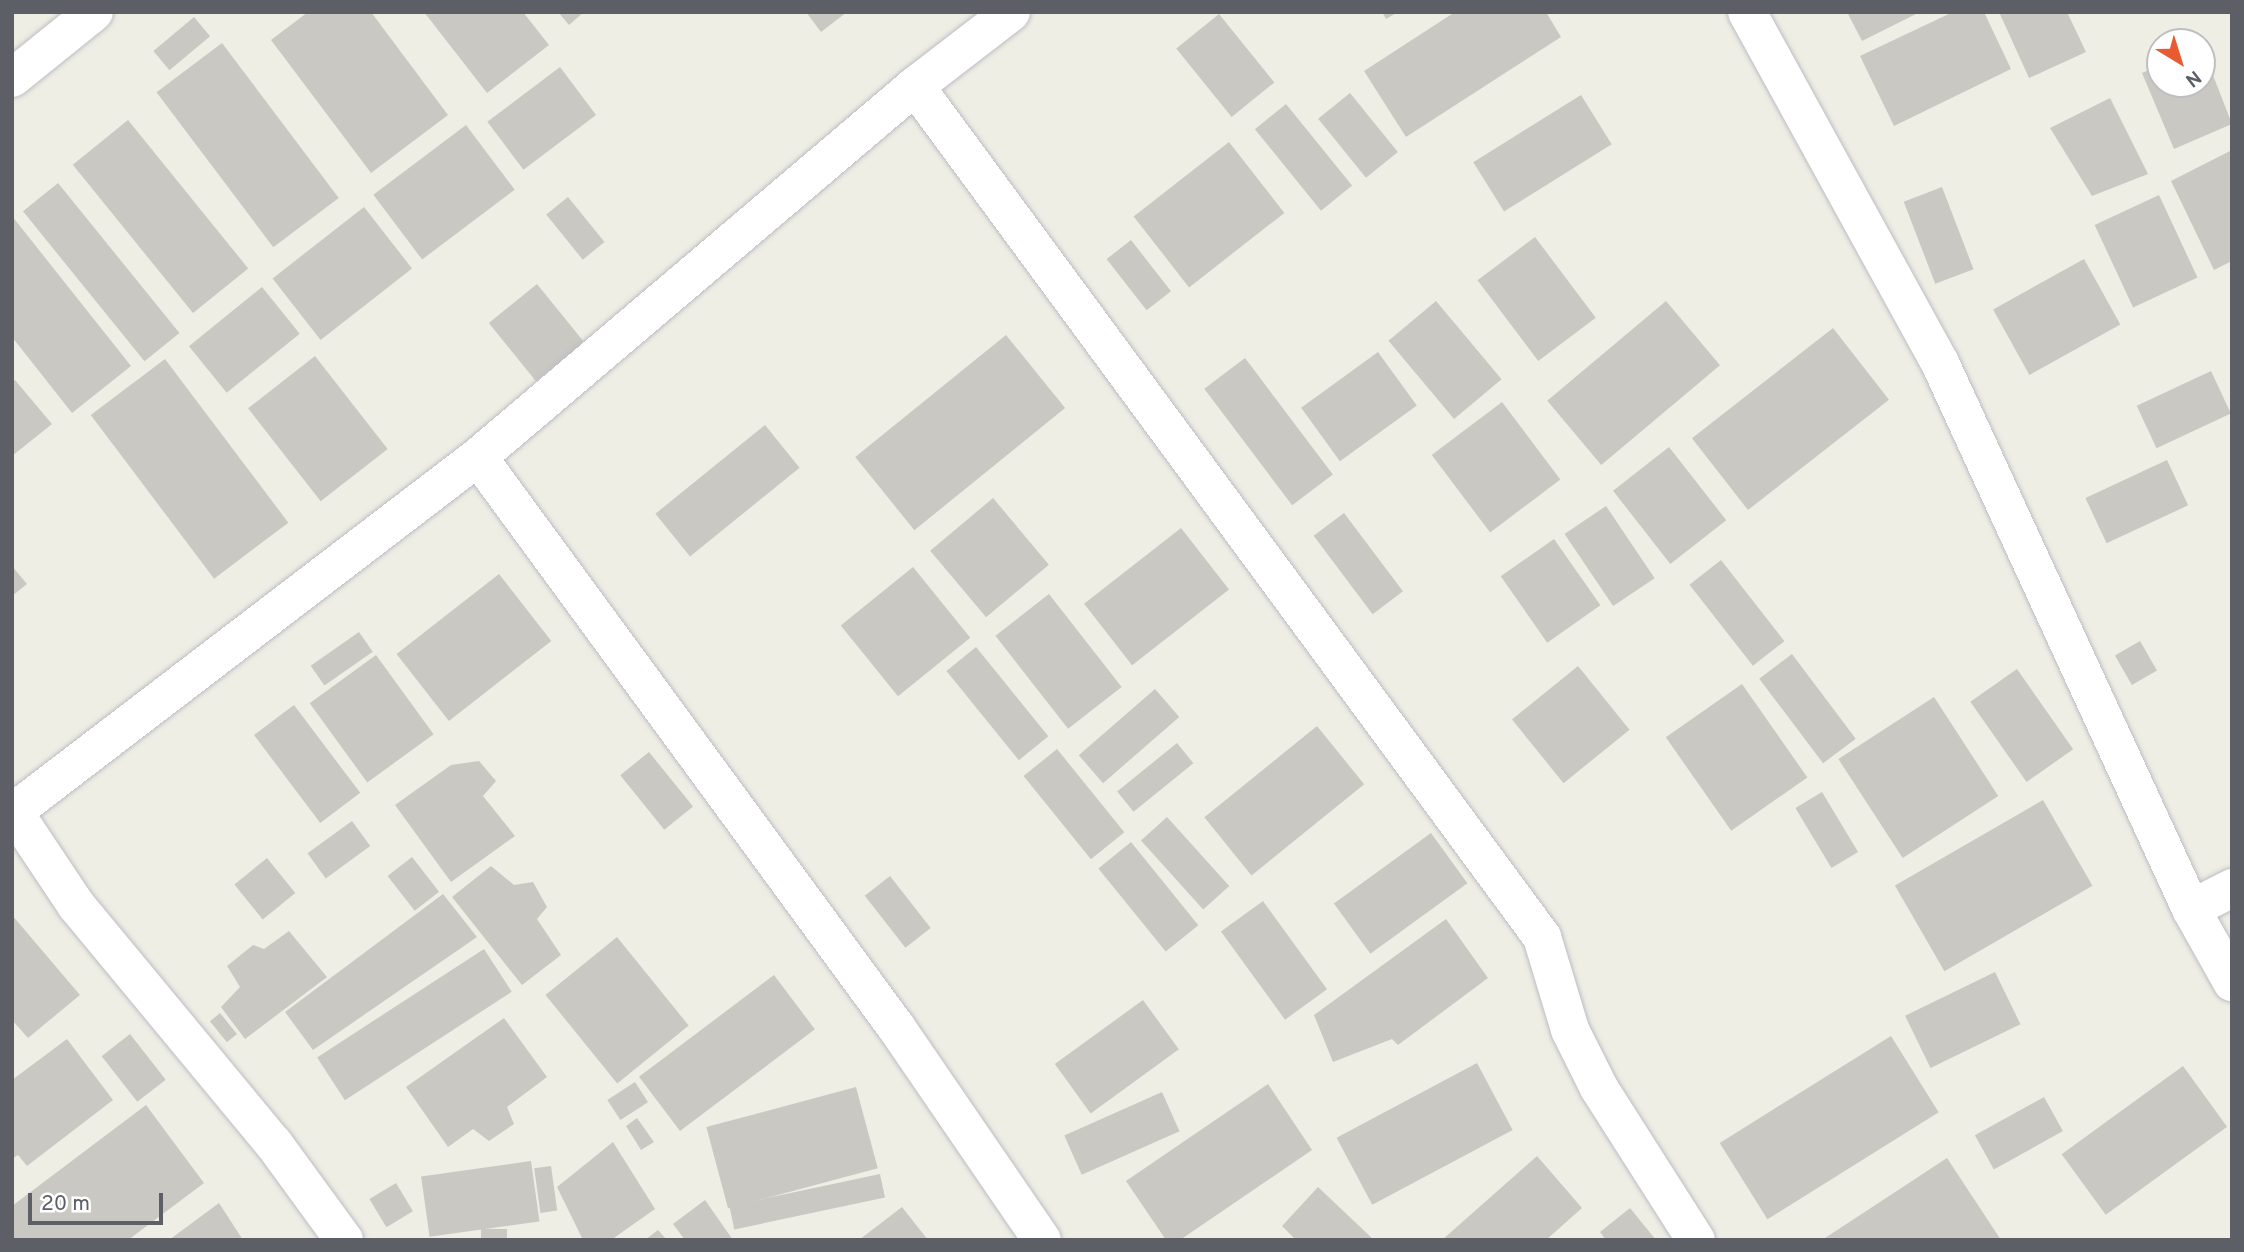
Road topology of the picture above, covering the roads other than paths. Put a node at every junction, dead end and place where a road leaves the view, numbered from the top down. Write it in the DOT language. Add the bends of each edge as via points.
graph roads {
  1 [pos="94,12"];
  2 [pos="1011,12"];
  3 [pos="1747,12"];
  4 [pos="12,78"];
  5 [pos="915,86"];
  6 [pos="478,457"];
  7 [pos="13,813"];
  8 [pos="2232,888"];
  9 [pos="2191,909"];
  10 [pos="2232,982"];
  11 [pos="344,1240"];
  12 [pos="1042,1240"];
  13 [pos="1696,1240"];
  1 -- 4 [label="street"];
  2 -- 5 [label="street"];
  3 -- 9 [label="street" via="1940,363"];
  5 -- 6 [label="street"];
  5 -- 13 [label="street" via="1542,937 1570,1030 1599,1087"];
  6 -- 7 [label="street"];
  6 -- 12 [label="street" via="895,1027"];
  7 -- 11 [label="street" via="76,905 274,1144"];
  8 -- 9 [label="street"];
  9 -- 10 [label="street"];
}
